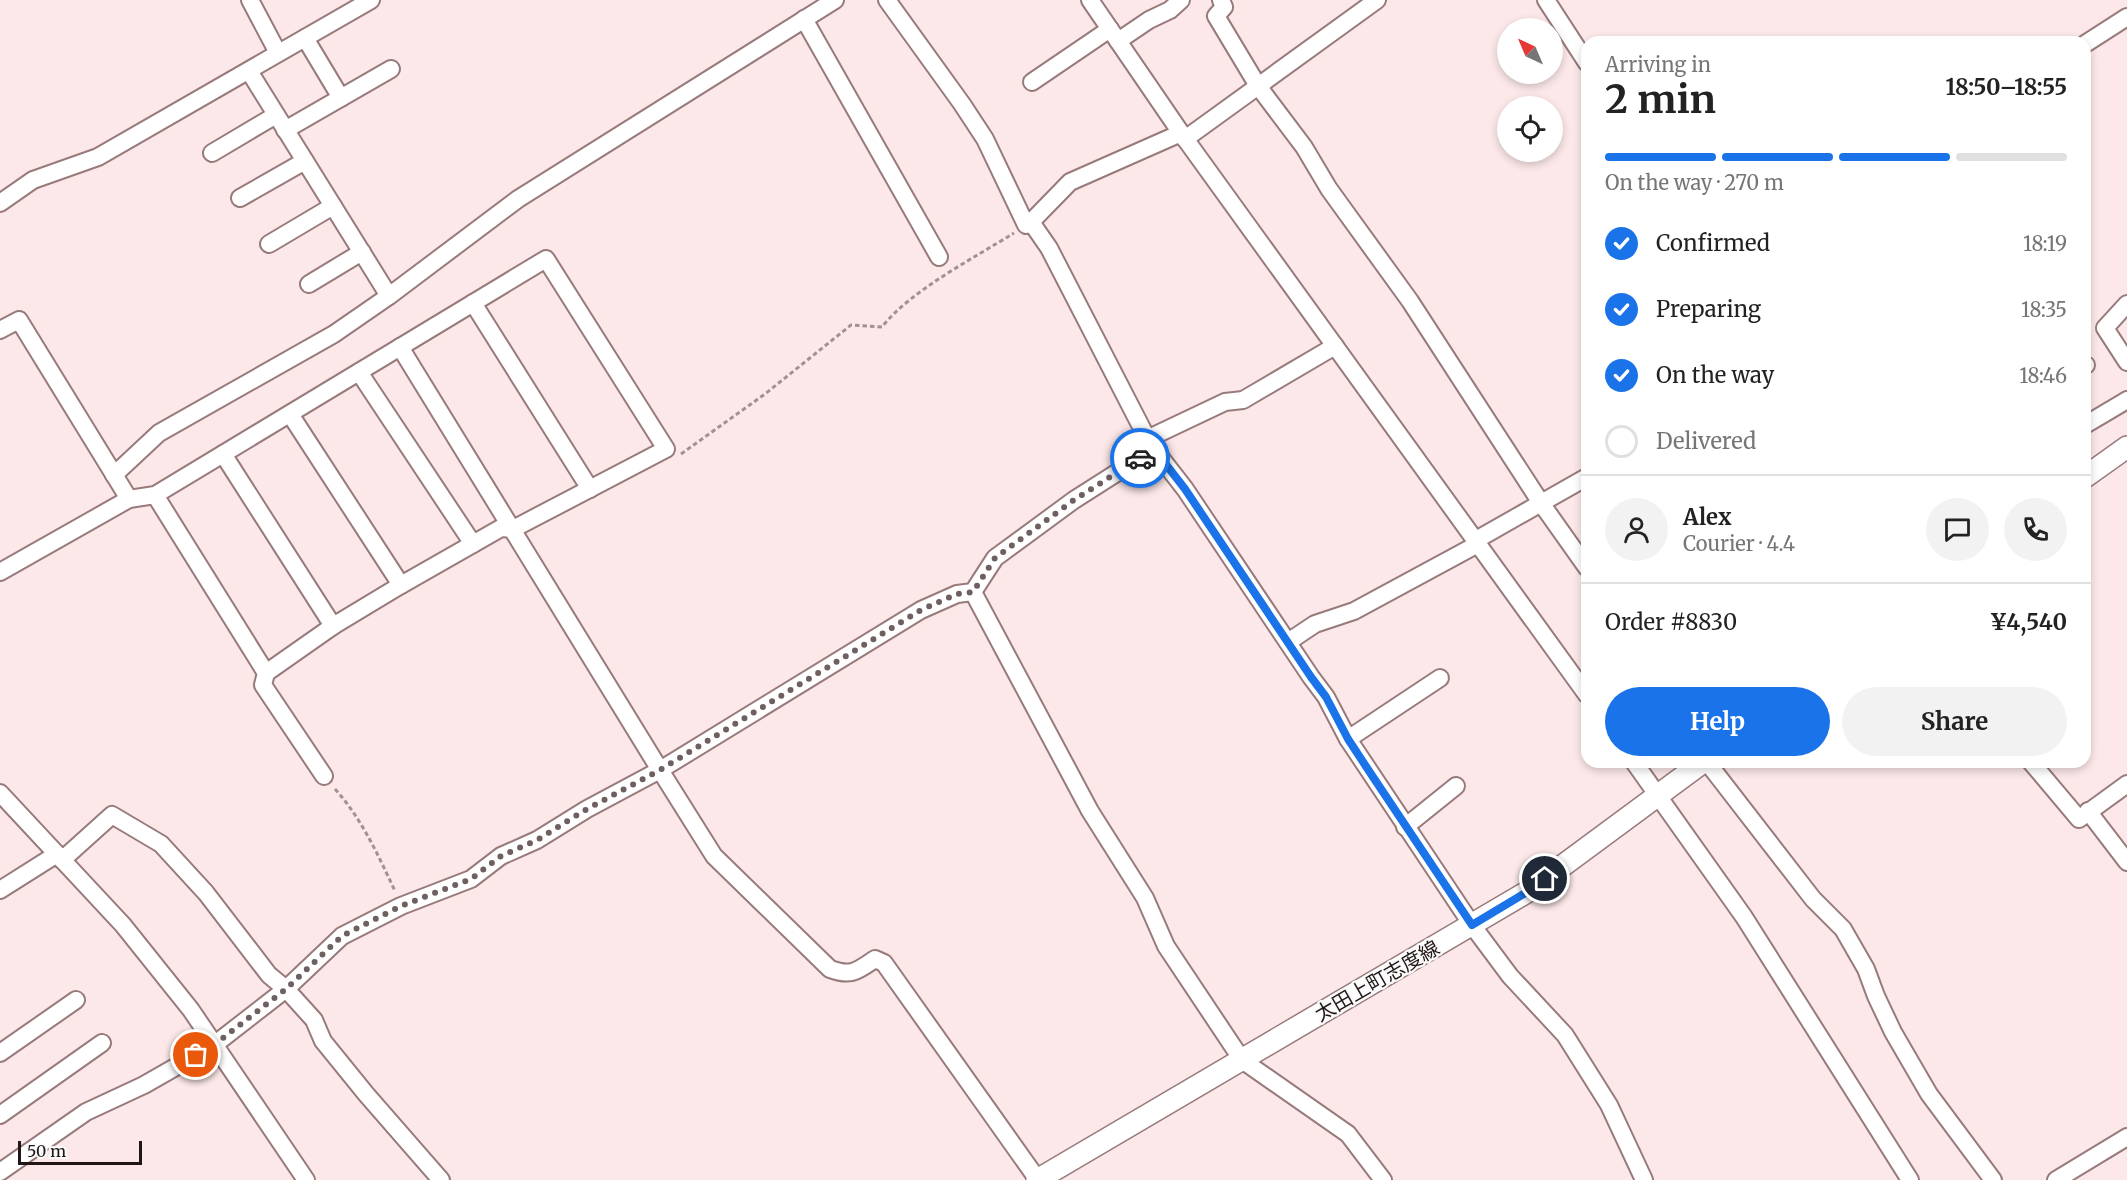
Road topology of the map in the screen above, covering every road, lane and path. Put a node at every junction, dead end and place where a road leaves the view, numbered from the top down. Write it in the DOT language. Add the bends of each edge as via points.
graph roads {
  1 [pos="250,0"];
  2 [pos="371,0"];
  3 [pos="835,0"];
  4 [pos="887,0"];
  5 [pos="1090,0"];
  6 [pos="1181,0"];
  7 [pos="1221,0"];
  8 [pos="1377,0"];
  9 [pos="1546,0"];
  10 [pos="2127,17"];
  11 [pos="804,19"];
  12 [pos="1114,35"];
  13 [pos="305,38"];
  14 [pos="2091,40"];
  15 [pos="278,53"];
  16 [pos="1581,54"];
  17 [pos="392,69"];
  18 [pos="249,71"];
  19 [pos="1032,82"];
  20 [pos="1258,86"];
  21 [pos="341,98"];
  22 [pos="281,122"];
  23 [pos="1183,136"];
  24 [pos="212,153"];
  25 [pos="305,161"];
  26 [pos="240,198"];
  27 [pos="0,203"];
  28 [pos="333,206"];
  29 [pos="1026,225"];
  30 [pos="268,244"];
  31 [pos="362,252"];
  32 [pos="939,257"];
  33 [pos="309,285"];
  34 [pos="389,296"];
  35 [pos="472,303"];
  36 [pos="2127,304"];
  37 [pos="0,330"];
  38 [pos="1335,346"];
  39 [pos="400,347"];
  40 [pos="2127,362"];
  41 [pos="359,372"];
  42 [pos="2127,400"];
  43 [pos="290,414"];
  44 [pos="2091,421"];
  45 [pos="1150,444"];
  46 [pos="2127,447"];
  47 [pos="681,453"];
  48 [pos="223,454"];
  49 [pos="2091,473"];
  50 [pos="114,475"];
  51 [pos="1581,480"];
  52 [pos="590,489"];
  53 [pos="155,495"];
  54 [pos="129,500"];
  55 [pos="1541,503"];
  56 [pos="513,529"];
  57 [pos="1477,542"];
  58 [pos="473,544"];
  59 [pos="1581,560"];
  60 [pos="0,572"];
  61 [pos="401,585"];
  62 [pos="973,592"];
  63 [pos="333,626"];
  64 [pos="1288,642"];
  65 [pos="267,673"];
  66 [pos="1440,678"];
  67 [pos="1581,687"];
  68 [pos="1348,739"];
  69 [pos="1638,768"];
  70 [pos="1695,768"];
  71 [pos="1706,768"];
  72 [pos="2036,768"];
  73 [pos="660,770"];
  74 [pos="324,776"];
  75 [pos="2127,784"];
  76 [pos="1456,786"];
  77 [pos="0,793"];
  78 [pos="1658,796"];
  79 [pos="2088,811"];
  80 [pos="1405,827"];
  81 [pos="59,857"];
  82 [pos="2127,862"];
  83 [pos="0,890"];
  84 [pos="401,906"];
  85 [pos="1472,925"];
  86 [pos="286,989"];
  87 [pos="76,1000"];
  88 [pos="102,1043"];
  89 [pos="214,1045"];
  90 [pos="0,1053"];
  91 [pos="1242,1060"];
  92 [pos="0,1115"];
  93 [pos="2127,1137"];
  94 [pos="2,1167"];
  95 [pos="306,1180"];
  96 [pos="441,1180"];
  97 [pos="1037,1180"];
  98 [pos="1383,1180"];
  99 [pos="1644,1180"];
  100 [pos="1910,1180"];
  101 [pos="1993,1180"];
  102 [pos="2056,1180"];
  1 -- 15 [label="street"];
  2 -- 13 [label="street"];
  3 -- 11 [label="street"];
  4 -- 29 [label="street" via="985,140"];
  5 -- 12 [label="street"];
  6 -- 12 [label="street" via="1170,10"];
  7 -- 20 [label="street" via="1224,7 1216,16"];
  8 -- 20 [label="street"];
  9 -- 16 [label="street"];
  10 -- 14 [label="street"];
  11 -- 32 [label="street"];
  11 -- 34 [label="street" via="518,199"];
  12 -- 19 [label="street"];
  12 -- 23 [label="street"];
  13 -- 15 [label="street"];
  13 -- 21 [label="street"];
  15 -- 18 [label="street"];
  17 -- 21 [label="street"];
  18 -- 22 [label="street"];
  18 -- 27 [label="street" via="98,158 33,180"];
  20 -- 23 [label="street"];
  20 -- 55 [label="street" via="1410,301"];
  21 -- 22 [label="street"];
  22 -- 24 [label="street"];
  22 -- 25 [label="street"];
  23 -- 38 [label="street"];
  23 -- 45 [label="street" via="1070,182 1031,222 1049,248"];
  25 -- 26 [label="street"];
  25 -- 28 [label="street"];
  28 -- 30 [label="street"];
  28 -- 31 [label="street"];
  29 -- 47 [label="path" via="902,306 882,327 851,326 765,394"];
  31 -- 33 [label="street"];
  31 -- 34 [label="street"];
  34 -- 50 [label="street" via="334,334 159,433"];
  35 -- 39 [label="street"];
  35 -- 52 [label="street"];
  35 -- 52 [label="street" via="546,259 666,449"];
  36 -- 40 [label="street" via="2105,328"];
  37 -- 50 [label="street" via="19,320"];
  38 -- 45 [label="street" via="1243,400 1225,402"];
  38 -- 57 [label="street"];
  39 -- 41 [label="street"];
  39 -- 56 [label="street"];
  41 -- 43 [label="street"];
  41 -- 58 [label="street"];
  42 -- 44 [label="street"];
  43 -- 48 [label="street"];
  43 -- 61 [label="street"];
  45 -- 62 [label="street" via="995,558"];
  45 -- 64 [label="street"];
  46 -- 49 [label="main road"];
  48 -- 53 [label="street"];
  48 -- 63 [label="street"];
  50 -- 54 [label="street"];
  51 -- 55 [label="street"];
  52 -- 56 [label="street"];
  53 -- 54 [label="street"];
  53 -- 65 [label="street"];
  54 -- 60 [label="street"];
  55 -- 57 [label="street"];
  55 -- 59 [label="street"];
  56 -- 58 [label="street" via="501,528"];
  56 -- 73 [label="street"];
  57 -- 64 [label="street" via="1354,611 1315,624"];
  57 -- 67 [label="street"];
  58 -- 61 [label="street"];
  61 -- 63 [label="street"];
  62 -- 73 [label="street" via="957,594 921,610"];
  62 -- 91 [label="street" via="1090,810 1145,898 1166,946"];
  63 -- 65 [label="street"];
  64 -- 68 [label="street" via="1326,697"];
  65 -- 74 [label="street" via="263,685"];
  66 -- 68 [label="street"];
  68 -- 80 [label="street"];
  69 -- 78 [label="street"];
  70 -- 78 [label="main road, 太田上町志度線"];
  71 -- 101 [label="street" via="1813,899 1843,929 1866,969 1893,1032 1929,1094"];
  72 -- 79 [label="street" via="2079,819"];
  73 -- 84 [label="street" via="537,840 501,856 471,879"];
  73 -- 97 [label="street" via="714,856 830,969 843,974 875,959 884,963"];
  74 -- 84 [label="path" via="370,839"];
  75 -- 79 [label="street"];
  76 -- 80 [label="street"];
  77 -- 81 [label="street"];
  78 -- 85 [label="main road, 太田上町志度線" via="1527,892"];
  78 -- 100 [label="street" via="1744,916"];
  79 -- 82 [label="street"];
  80 -- 85 [label="street"];
  81 -- 83 [label="street"];
  81 -- 86 [label="street" via="112,816 122,821 161,844 206,893 269,975"];
  81 -- 89 [label="street" via="123,925"];
  84 -- 86 [label="street" via="342,936"];
  85 -- 91 [label="main road, 太田上町志度線"];
  85 -- 99 [label="street" via="1510,976 1565,1035 1609,1105"];
  86 -- 89 [label="street"];
  86 -- 96 [label="street" via="314,1020 323,1041 366,1094"];
  87 -- 90 [label="street"];
  88 -- 92 [label="street"];
  89 -- 94 [label="street" via="86,1112"];
  89 -- 95 [label="street"];
  91 -- 97 [label="main road, 太田上町志度線"];
  91 -- 98 [label="street" via="1348,1134"];
  93 -- 102 [label="street"];
}
